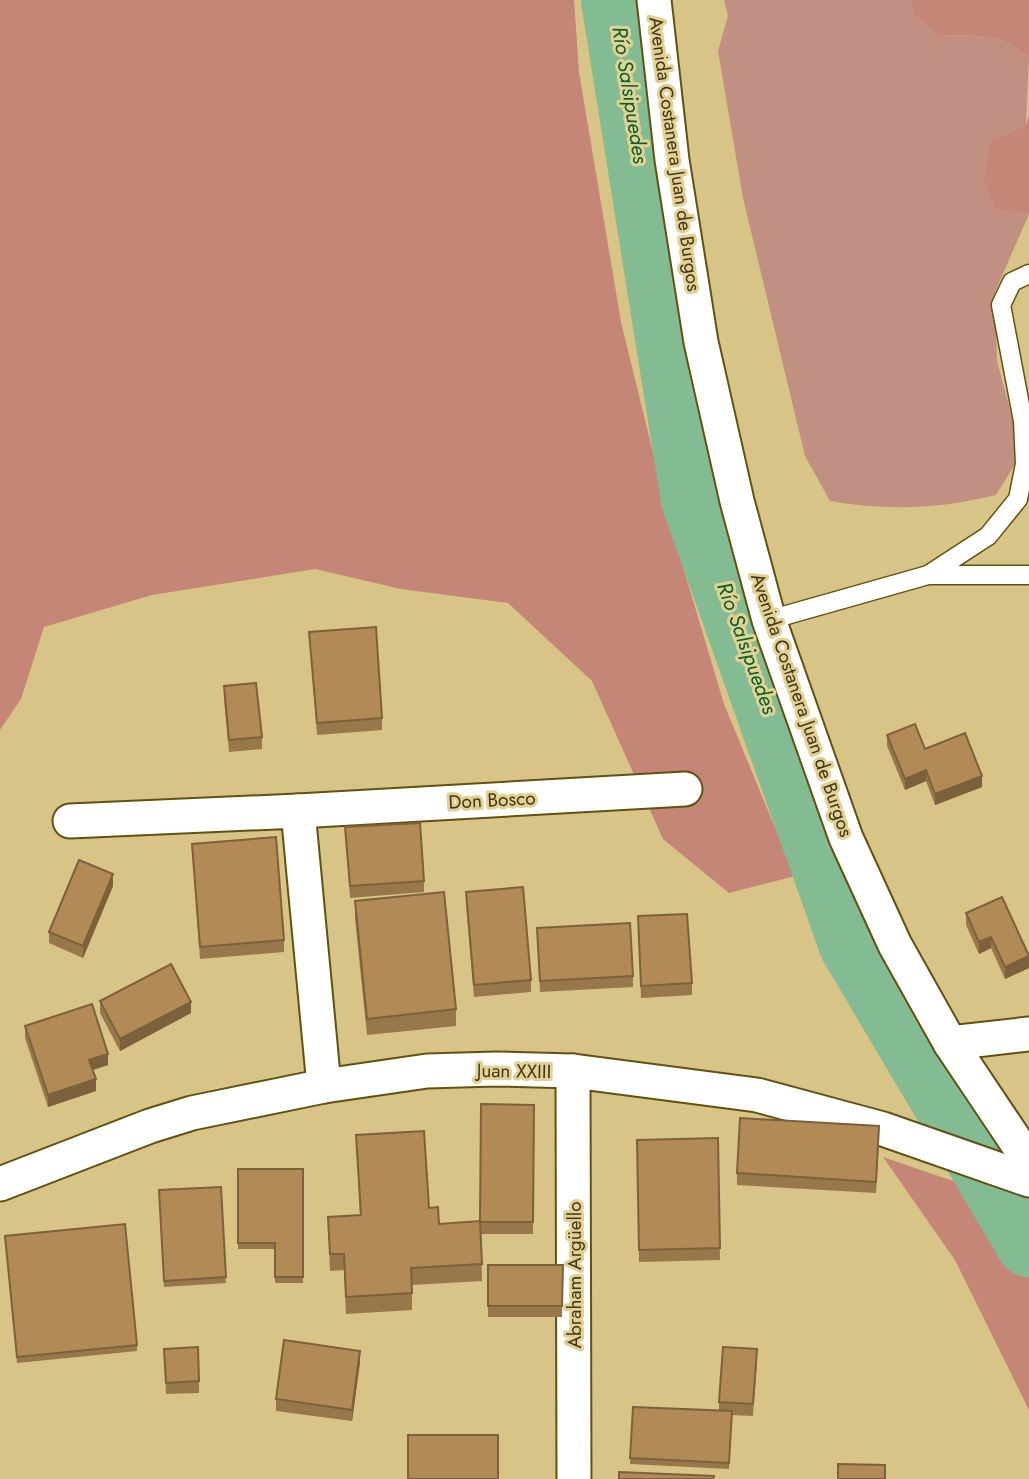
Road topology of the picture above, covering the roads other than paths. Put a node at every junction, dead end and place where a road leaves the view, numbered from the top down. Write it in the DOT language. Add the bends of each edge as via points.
graph roads {
  1 [pos="654,0"];
  2 [pos="1029,274"];
  3 [pos="1021,362"];
  4 [pos="928,575"];
  5 [pos="1029,575"];
  6 [pos="769,621"];
  7 [pos="685,789"];
  8 [pos="298,811"];
  9 [pos="69,821"];
  10 [pos="1029,1034"];
  11 [pos="950,1043"];
  12 [pos="573,1072"];
  13 [pos="324,1086"];
  14 [pos="1026,1172"];
  15 [pos="0,1184"];
  16 [pos="575,1479"];
  1 -- 6 [label="street, Avenida Costanera Juan de Burgos" via="672,160 701,342"];
  2 -- 3 [label="lane" via="1012,282 1001,305"];
  3 -- 4 [label="lane" via="1025,464 1018,499 989,536"];
  4 -- 5 [label="lane"];
  4 -- 6 [label="lane"];
  6 -- 11 [label="street, Avenida Costanera Juan de Burgos" via="846,838 895,945"];
  7 -- 8 [label="street, Don Bosco"];
  8 -- 9 [label="street, Don Bosco"];
  8 -- 13 [label="street"];
  10 -- 11 [label="street"];
  11 -- 14 [label="street, Avenida Costanera Juan de Burgos"];
  12 -- 13 [label="street, Juan XXIII" via="427,1071"];
  12 -- 14 [label="street, Juan XXIII" via="757,1095"];
  12 -- 16 [label="street, Abraham Argüello"];
  13 -- 15 [label="street, Juan XXIII" via="160,1123"];
}
